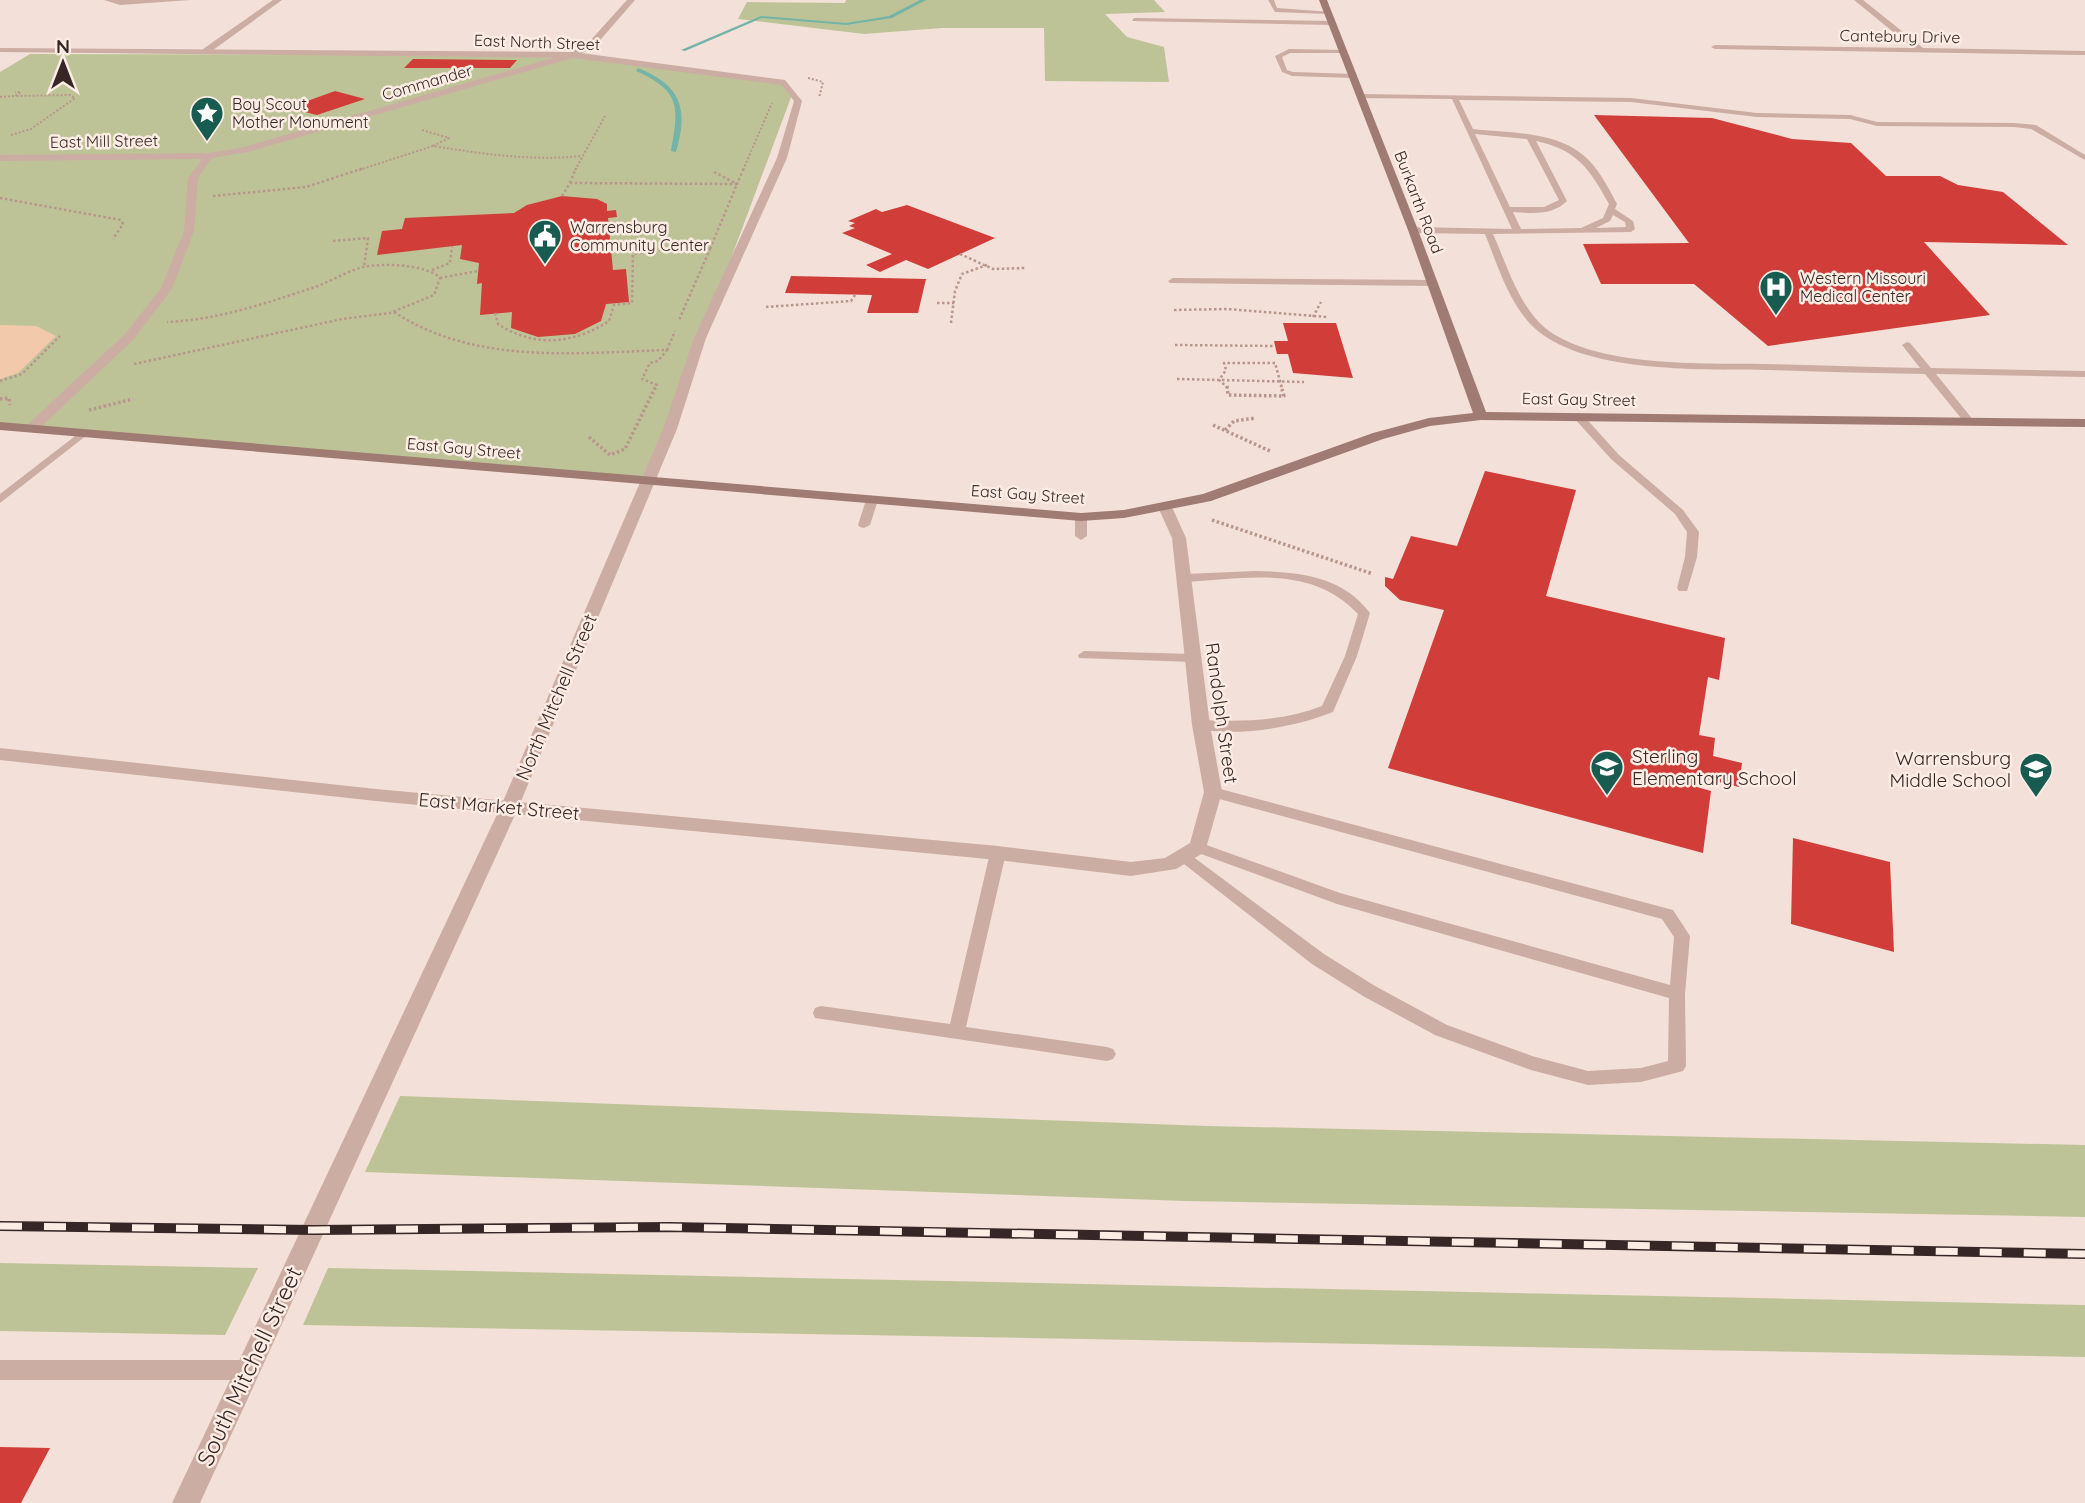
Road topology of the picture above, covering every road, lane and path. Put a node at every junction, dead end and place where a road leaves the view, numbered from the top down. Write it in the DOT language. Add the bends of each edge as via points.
graph roads {
  1 [pos="107,0"];
  2 [pos="187,0"];
  3 [pos="278,0"];
  4 [pos="631,0"];
  5 [pos="1271,0"];
  6 [pos="1323,0"];
  7 [pos="1858,0"];
  8 [pos="1330,17"];
  9 [pos="1134,20"];
  10 [pos="1715,47"];
  11 [pos="0,50"];
  12 [pos="1921,50"];
  13 [pos="206,51"];
  14 [pos="1344,51"];
  15 [pos="2085,53"];
  16 [pos="573,55"];
  17 [pos="1354,76"];
  18 [pos="15,92"];
  19 [pos="15,96"];
  20 [pos="1362,96"];
  21 [pos="0,97"];
  22 [pos="1454,97"];
  23 [pos="605,116"];
  24 [pos="422,130"];
  25 [pos="1470,131"];
  26 [pos="10,135"];
  27 [pos="1530,137"];
  28 [pos="433,146"];
  29 [pos="209,156"];
  30 [pos="581,156"];
  31 [pos="0,158"];
  32 [pos="782,158"];
  33 [pos="2085,158"];
  34 [pos="714,172"];
  35 [pos="570,183"];
  36 [pos="737,184"];
  37 [pos="562,196"];
  38 [pos="209,197"];
  39 [pos="0,198"];
  40 [pos="1507,209"];
  41 [pos="1610,210"];
  42 [pos="1413,230"];
  43 [pos="1583,231"];
  44 [pos="1488,232"];
  45 [pos="1518,232"];
  46 [pos="113,239"];
  47 [pos="333,241"];
  48 [pos="452,246"];
  49 [pos="710,249"];
  50 [pos="960,254"];
  51 [pos="986,265"];
  52 [pos="364,267"];
  53 [pos="1025,268"];
  54 [pos="432,270"];
  55 [pos="478,271"];
  56 [pos="440,278"];
  57 [pos="1173,281"];
  58 [pos="1433,283"];
  59 [pos="855,295"];
  60 [pos="937,303"];
  61 [pos="954,303"];
  62 [pos="799,304"];
  63 [pos="766,307"];
  64 [pos="1174,310"];
  65 [pos="393,311"];
  66 [pos="799,311"];
  67 [pos="495,313"];
  68 [pos="1327,317"];
  69 [pos="161,320"];
  70 [pos="951,323"];
  71 [pos="60,337"];
  72 [pos="1175,345"];
  73 [pos="1907,345"];
  74 [pos="1275,346"];
  75 [pos="667,350"];
  76 [pos="131,365"];
  77 [pos="1929,372"];
  78 [pos="2085,374"];
  79 [pos="1177,379"];
  80 [pos="1219,380"];
  81 [pos="0,381"];
  82 [pos="1279,382"];
  83 [pos="1304,382"];
  84 [pos="96,400"];
  85 [pos="132,400"];
  86 [pos="89,411"];
  87 [pos="1481,416"];
  88 [pos="1578,416"];
  89 [pos="83,417"];
  90 [pos="1256,418"];
  91 [pos="1969,421"];
  92 [pos="2085,422"];
  93 [pos="1213,425"];
  94 [pos="0,426"];
  95 [pos="31,429"];
  96 [pos="1225,430"];
  97 [pos="83,433"];
  98 [pos="589,438"];
  99 [pos="1296,463"];
  100 [pos="648,481"];
  101 [pos="0,500"];
  102 [pos="872,500"];
  103 [pos="1165,507"];
  104 [pos="1215,515"];
  105 [pos="1081,517"];
  106 [pos="863,525"];
  107 [pos="1081,536"];
  108 [pos="1373,574"];
  109 [pos="1184,578"];
  110 [pos="1683,587"];
  111 [pos="1084,655"];
  112 [pos="1193,658"];
  113 [pos="1201,725"];
  114 [pos="0,754"];
  115 [pos="1213,792"];
  116 [pos="510,806"];
  117 [pos="1190,852"];
  118 [pos="998,853"];
  119 [pos="1677,994"];
  120 [pos="821,1013"];
  121 [pos="957,1033"];
  122 [pos="1107,1054"];
  123 [pos="314,1230"];
  124 [pos="0,1370"];
  125 [pos="246,1370"];
  126 [pos="186,1503"];
  1 -- 2 [label="lane"];
  3 -- 13 [label="street"];
  4 -- 16 [label="street" via="592,44"];
  5 -- 8 [label="lane" via="1275,10"];
  6 -- 8 [label="main road, Burkarth Road"];
  7 -- 12 [label="street"];
  8 -- 9 [label="lane"];
  8 -- 14 [label="main road, Burkarth Road"];
  10 -- 12 [label="street, Cantebury Drive"];
  11 -- 13 [label="street, East North Street"];
  12 -- 15 [label="street, Cantebury Drive"];
  13 -- 16 [label="street, East North Street"];
  14 -- 17 [label="main road, Burkarth Road"];
  14 -- 17 [label="lane" via="1289,51 1278,56 1284,71 1292,74"];
  16 -- 29 [label="street, Commander" via="276,142"];
  16 -- 32 [label="street, East North Street" via="785,83 798,101"];
  17 -- 20 [label="main road, Burkarth Road"];
  18 -- 19 [label="path" via="21,92"];
  19 -- 21 [label="path"];
  19 -- 26 [label="path" via="75,98 31,129"];
  20 -- 22 [label="lane"];
  20 -- 42 [label="main road, Burkarth Road"];
  22 -- 25 [label="lane"];
  22 -- 33 [label="lane" via="1631,100 1757,115 1850,117 1877,124 2014,125 2033,127"];
  23 -- 30 [label="path"];
  24 -- 28 [label="path" via="449,138"];
  25 -- 27 [label="lane"];
  25 -- 40 [label="lane"];
  27 -- 40 [label="lane" via="1563,201 1542,210"];
  27 -- 41 [label="lane" via="1562,143 1581,157 1613,204"];
  28 -- 30 [label="path" via="509,159"];
  28 -- 38 [label="path" via="306,187"];
  29 -- 31 [label="street, East Mill Street"];
  29 -- 95 [label="street" via="193,178 189,230 166,289 130,337"];
  30 -- 35 [label="path"];
  32 -- 100 [label="street, North Mitchell Street" via="700,338"];
  34 -- 36 [label="path"];
  35 -- 36 [label="path"];
  35 -- 37 [label="path"];
  36 -- 49 [label="path"];
  39 -- 46 [label="path" via="121,220"];
  40 -- 45 [label="lane"];
  41 -- 43 [label="lane" via="1607,219"];
  41 -- 43 [label="lane" via="1629,221 1631,229"];
  42 -- 44 [label="lane"];
  42 -- 58 [label="main road, Burkarth Road"];
  43 -- 45 [label="lane"];
  44 -- 45 [label="lane"];
  44 -- 77 [label="lane" via="1534,323 1603,356 1653,365"];
  47 -- 52 [label="path" via="368,238"];
  48 -- 54 [label="path" via="450,263"];
  49 -- 67 [label="path" via="633,254 632,303 614,305 609,321 583,335 559,340 519,337 498,324"];
  49 -- 75 [label="path"];
  50 -- 51 [label="path"];
  51 -- 53 [label="path"];
  51 -- 61 [label="path" via="962,274"];
  52 -- 54 [label="path" via="402,265"];
  52 -- 69 [label="path" via="251,307 171,324"];
  54 -- 56 [label="path"];
  55 -- 56 [label="path"];
  56 -- 65 [label="path" via="435,295"];
  57 -- 58 [label="lane"];
  58 -- 87 [label="main road, Burkarth Road"];
  59 -- 62 [label="path" via="851,301"];
  60 -- 61 [label="path"];
  61 -- 70 [label="path"];
  62 -- 63 [label="path"];
  62 -- 66 [label="path"];
  64 -- 68 [label="path"];
  65 -- 75 [label="path" via="404,320 469,345"];
  65 -- 76 [label="path"];
  71 -- 81 [label="path" via="22,374"];
  72 -- 74 [label="path"];
  73 -- 77 [label="lane"];
  75 -- 98 [label="path" via="642,379 657,385 625,449 610,454"];
  77 -- 78 [label="lane"];
  77 -- 91 [label="lane"];
  79 -- 80 [label="path"];
  80 -- 82 [label="path"];
  80 -- 82 [label="path" via="1226,370 1224,363 1275,363"];
  80 -- 82 [label="path" via="1228,387 1228,395 1284,396"];
  82 -- 83 [label="path"];
  84 -- 86 [label="path"];
  85 -- 86 [label="path"];
  86 -- 89 [label="path"];
  87 -- 88 [label="main road, East Gay Street"];
  87 -- 99 [label="main road, East Gay Street" via="1429,422"];
  88 -- 91 [label="main road, East Gay Street"];
  88 -- 110 [label="lane" via="1693,532"];
  90 -- 96 [label="path" via="1234,421"];
  91 -- 92 [label="main road, East Gay Street"];
  93 -- 96 [label="path"];
  94 -- 95 [label="main road, East Gay Street"];
  95 -- 97 [label="main road, East Gay Street"];
  96 -- 99 [label="path"];
  97 -- 100 [label="main road, East Gay Street"];
  97 -- 101 [label="lane"];
  99 -- 103 [label="main road, East Gay Street" via="1206,498"];
  100 -- 102 [label="main road, East Gay Street"];
  100 -- 116 [label="street, North Mitchell Street"];
  102 -- 105 [label="main road, East Gay Street"];
  102 -- 106 [label="lane"];
  103 -- 105 [label="main road, East Gay Street"];
  103 -- 109 [label="street, Randolph Street" via="1179,538"];
  104 -- 108 [label="path" via="1205,517"];
  105 -- 107 [label="lane"];
  109 -- 112 [label="street, Randolph Street"];
  109 -- 113 [label="lane" via="1293,576 1325,582 1353,596 1364,613 1328,709 1250,727"];
  111 -- 112 [label="lane"];
  112 -- 113 [label="street, Randolph Street"];
  113 -- 115 [label="street, Randolph Street"];
  114 -- 116 [label="street, East Market Street"];
  115 -- 117 [label="street, Randolph Street"];
  115 -- 119 [label="lane" via="1667,914 1682,936"];
  116 -- 118 [label="street, East Market Street"];
  116 -- 123 [label="street, North Mitchell Street"];
  117 -- 118 [label="street" via="1169,864 1130,869"];
  117 -- 119 [label="lane"];
  117 -- 119 [label="lane" via="1318,959 1369,991 1441,1030 1531,1063 1588,1078 1641,1075 1677,1066"];
  118 -- 121 [label="lane"];
  120 -- 121 [label="lane"];
  121 -- 122 [label="lane"];
  123 -- 125 [label="street, South Mitchell Street"];
  124 -- 125 [label="lane"];
  125 -- 126 [label="street, South Mitchell Street"];
}
